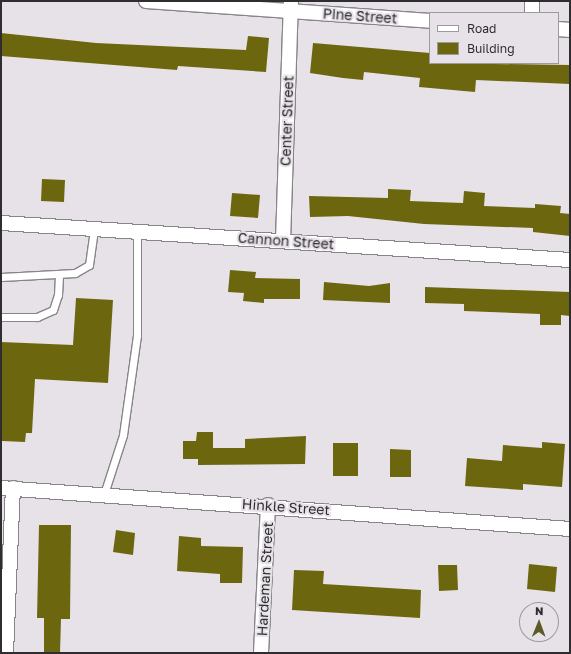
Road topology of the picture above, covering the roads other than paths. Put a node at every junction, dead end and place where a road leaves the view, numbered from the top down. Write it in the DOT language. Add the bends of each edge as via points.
graph roads {
  1 [pos="146,1"];
  2 [pos="532,1"];
  3 [pos="291,6"];
  4 [pos="532,12"];
  5 [pos="429,21"];
  6 [pos="559,29"];
  7 [pos="570,30"];
  8 [pos="1,223"];
  9 [pos="94,229"];
  10 [pos="137,232"];
  11 [pos="283,241"];
  12 [pos="570,260"];
  13 [pos="59,276"];
  14 [pos="1,277"];
  15 [pos="1,317"];
  16 [pos="7,488"];
  17 [pos="104,494"];
  18 [pos="268,505"];
  19 [pos="570,529"];
  20 [pos="6,653"];
  21 [pos="261,653"];
  1 -- 3 [label="street, Pine Street"];
  2 -- 4 [label="street"];
  3 -- 5 [label="street, Pine Street"];
  3 -- 11 [label="street, Center Street"];
  6 -- 7 [label="street"];
  8 -- 9 [label="street, Cannon Street"];
  9 -- 10 [label="street, Cannon Street"];
  9 -- 13 [label="lane" via="89,265 75,273"];
  10 -- 11 [label="street, Cannon Street"];
  10 -- 17 [label="lane" via="137,335 123,435"];
  11 -- 12 [label="street, Cannon Street"];
  13 -- 14 [label="lane"];
  13 -- 15 [label="lane" via="58,295 53,310 37,317"];
  16 -- 17 [label="street, Hinkle Street"];
  16 -- 20 [label="street"];
  17 -- 18 [label="street, Hinkle Street"];
  18 -- 19 [label="street, Hinkle Street"];
  18 -- 21 [label="street, Hardeman Street"];
}
